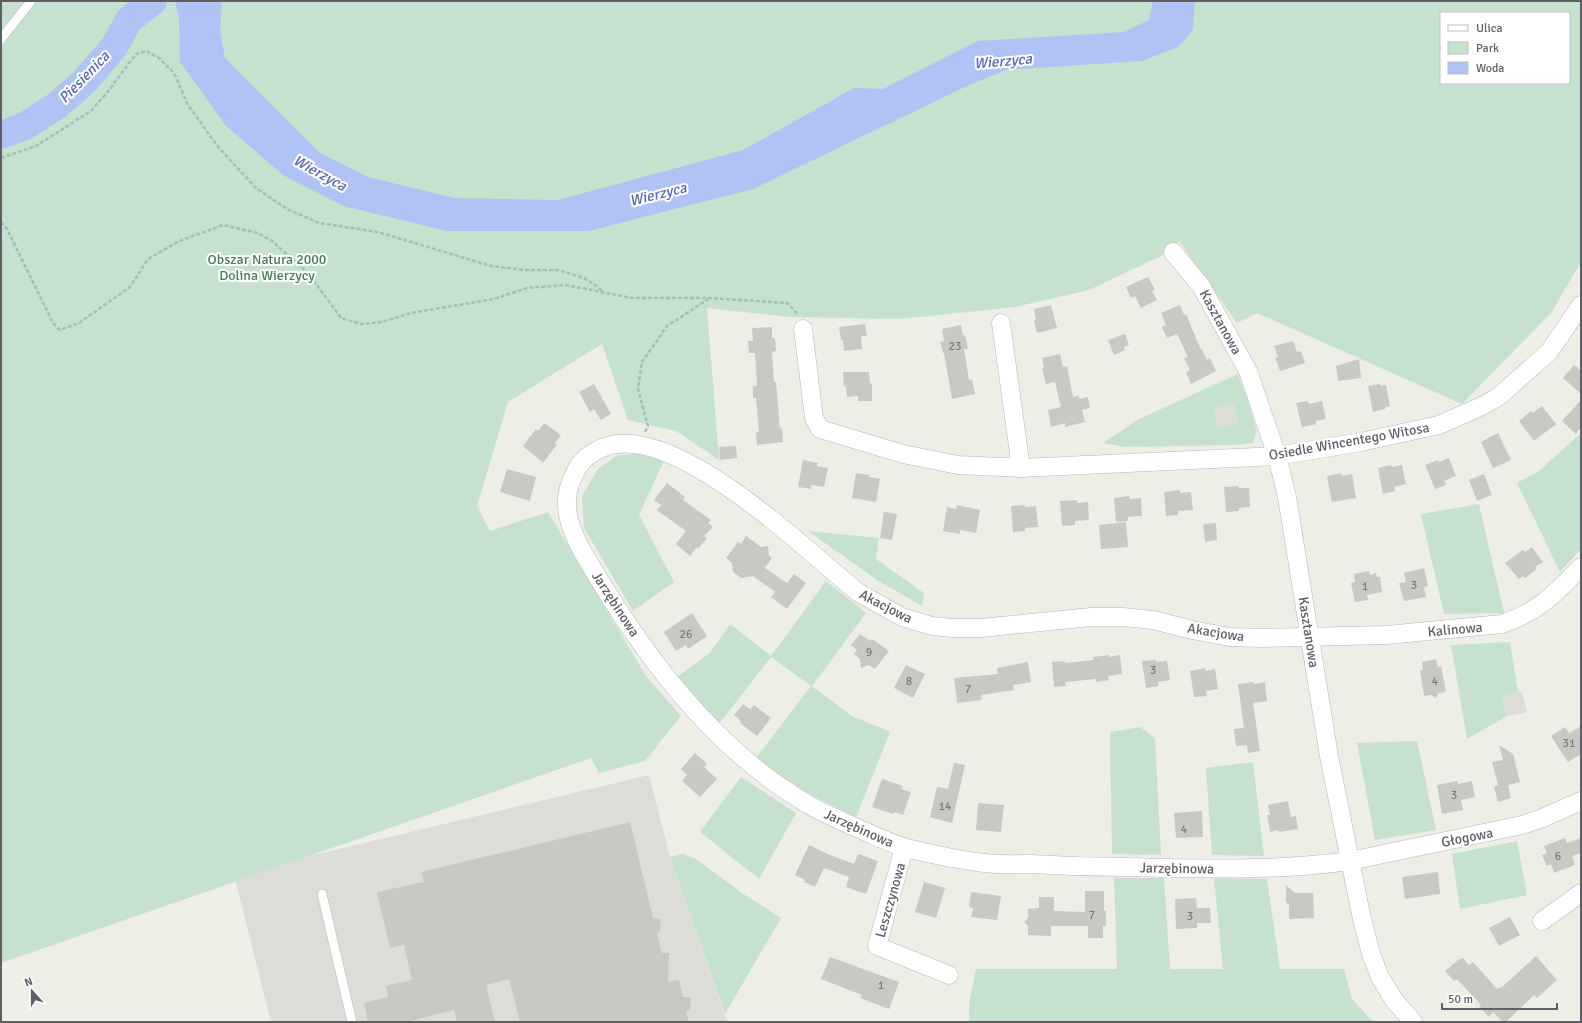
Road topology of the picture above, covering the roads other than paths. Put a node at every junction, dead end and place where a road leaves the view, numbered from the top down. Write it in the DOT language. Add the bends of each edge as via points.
graph roads {
  1 [pos="31,1"];
  2 [pos="1,40"];
  3 [pos="1173,252"];
  4 [pos="1581,305"];
  5 [pos="1001,324"];
  6 [pos="802,329"];
  7 [pos="1277,456"];
  8 [pos="584,460"];
  9 [pos="1021,468"];
  10 [pos="1581,567"];
  11 [pos="1309,636"];
  12 [pos="1581,801"];
  13 [pos="904,848"];
  14 [pos="1350,862"];
  15 [pos="1581,893"];
  16 [pos="322,894"];
  17 [pos="1542,921"];
  18 [pos="949,975"];
  19 [pos="352,1022"];
  20 [pos="1413,1022"];
  1 -- 2 [label="lane"];
  3 -- 7 [label="street, Kasztanowa" via="1201,286 1248,371"];
  4 -- 7 [label="street, Osiedle Wincentego Witosa" via="1549,352 1498,397 1482,406 1439,425 1361,442"];
  5 -- 9 [label="street"];
  6 -- 9 [label="street, Osiedle Wincentego Witosa" via="814,418 820,429 903,454 958,465"];
  7 -- 9 [label="street, Osiedle Wincentego Witosa"];
  7 -- 11 [label="street, Kasztanowa" via="1287,497"];
  8 -- 11 [label="street, Akacjowa" via="596,450 624,443 638,444 676,457 717,479 859,593 902,617 932,626 982,628 1091,617 1153,620 1230,637"];
  8 -- 13 [label="street, Jarzębinowa" via="575,472 567,492 566,509 572,530 603,587 673,685 721,737 773,781 804,802 838,820"];
  10 -- 11 [label="street, Kalinowa" via="1535,610 1502,624 1387,635"];
  11 -- 14 [label="street, Kasztanowa"];
  12 -- 14 [label="street, Głogowa" via="1522,825"];
  13 -- 14 [label="street, Jarzębinowa" via="983,863 1068,867 1234,869"];
  13 -- 18 [label="street, Leszczynowa" via="877,946"];
  14 -- 20 [label="street, Kasztanowa" via="1371,954 1380,977 1394,1000"];
  15 -- 17 [label="street"];
  16 -- 19 [label="lane"];
}
